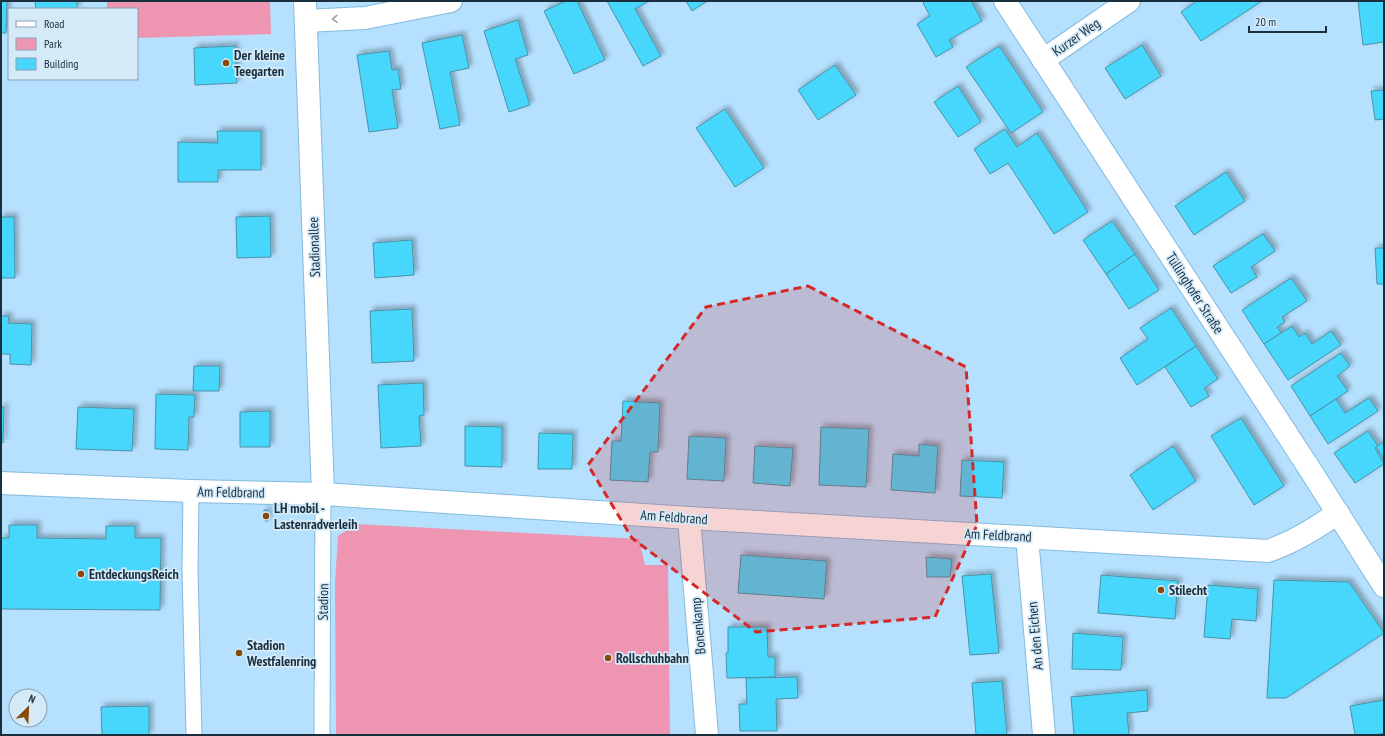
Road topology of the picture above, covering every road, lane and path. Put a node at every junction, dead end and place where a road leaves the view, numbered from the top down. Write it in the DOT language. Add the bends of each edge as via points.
graph roads {
  1 [pos="451,1"];
  2 [pos="1005,1"];
  3 [pos="1129,1"];
  4 [pos="305,11"];
  5 [pos="1044,60"];
  6 [pos="1,483"];
  7 [pos="191,491"];
  8 [pos="323,494"];
  9 [pos="1338,513"];
  10 [pos="689,518"];
  11 [pos="1026,537"];
  12 [pos="1384,586"];
  13 [pos="194,735"];
  14 [pos="322,735"];
  15 [pos="707,735"];
  16 [pos="1044,735"];
  1 -- 4 [label="street, one-way" via="365,18"];
  2 -- 5 [label="street, Tüllinghofer Straße"];
  3 -- 5 [label="street, Kurzer Weg"];
  4 -- 8 [label="street, Stadionallee"];
  5 -- 9 [label="street, Tüllinghofer Straße"];
  6 -- 7 [label="street, Am Feldbrand"];
  7 -- 8 [label="street, Am Feldbrand"];
  7 -- 13 [label="lane"];
  8 -- 10 [label="street, Am Feldbrand"];
  8 -- 14 [label="lane, Stadion"];
  9 -- 11 [label="street, Am Feldbrand" via="1305,535 1268,551"];
  9 -- 12 [label="street, Tüllinghofer Straße"];
  10 -- 11 [label="street, Am Feldbrand"];
  10 -- 15 [label="street, Bonenkamp"];
  11 -- 16 [label="street, An den Eichen"];
}
